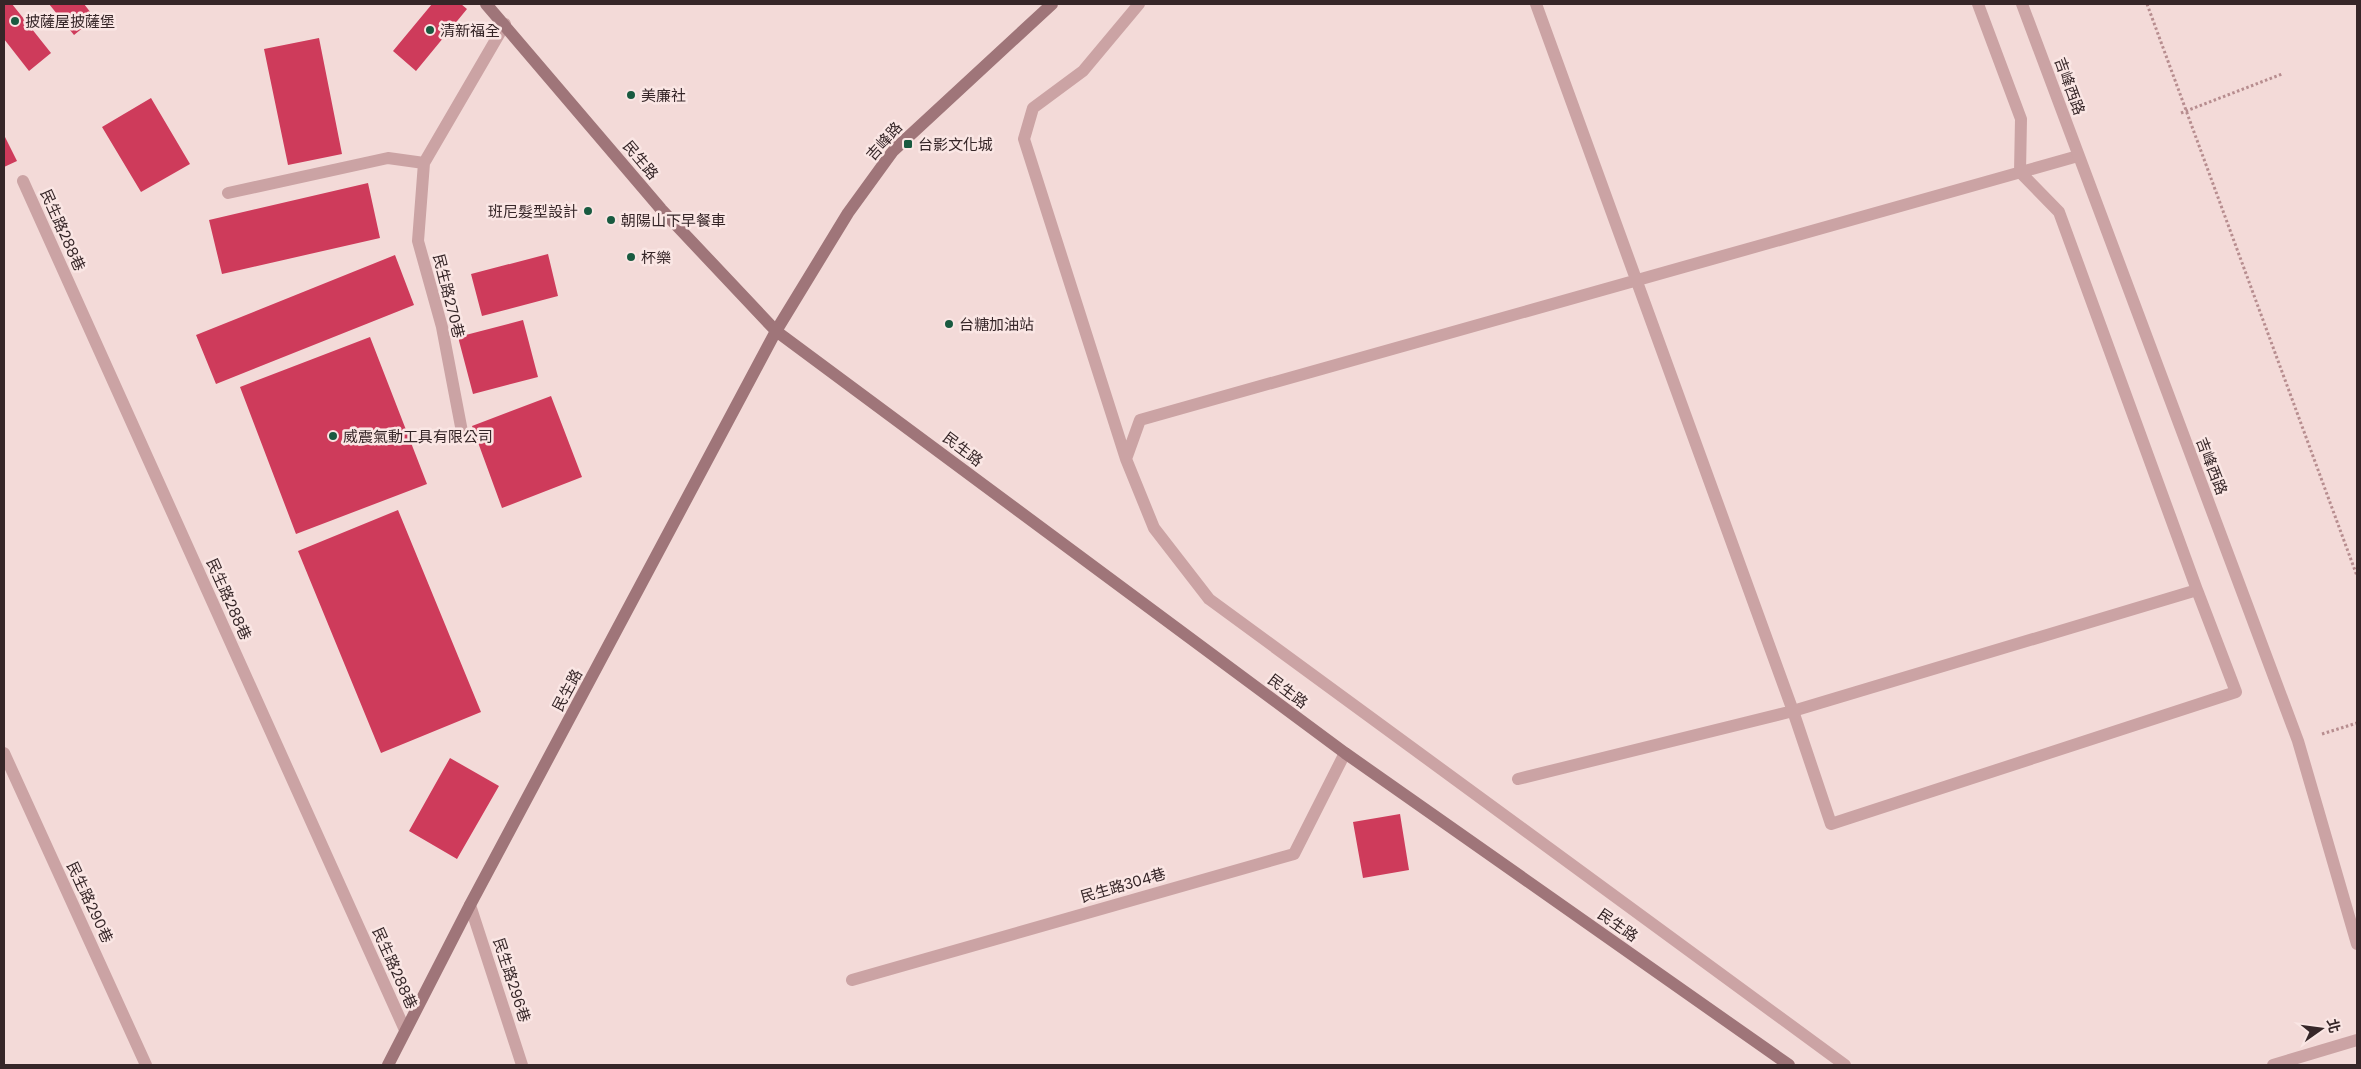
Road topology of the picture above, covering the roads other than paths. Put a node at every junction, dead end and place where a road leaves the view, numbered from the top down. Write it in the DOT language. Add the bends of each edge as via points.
graph roads {
  1 [pos="486,4"];
  2 [pos="1052,4"];
  3 [pos="1139,4"];
  4 [pos="1536,4"];
  5 [pos="1978,4"];
  6 [pos="2022,4"];
  7 [pos="505,24"];
  8 [pos="2078,156"];
  9 [pos="424,163"];
  10 [pos="2020,172"];
  11 [pos="23,181"];
  12 [pos="228,193"];
  13 [pos="1636,280"];
  14 [pos="776,331"];
  15 [pos="463,437"];
  16 [pos="1126,459"];
  17 [pos="2197,590"];
  18 [pos="1793,711"];
  19 [pos="4,753"];
  20 [pos="1345,753"];
  21 [pos="1518,779"];
  22 [pos="470,905"];
  23 [pos="2357,944"];
  24 [pos="852,980"];
  25 [pos="405,1030"];
  26 [pos="2357,1040"];
  27 [pos="146,1065"];
  28 [pos="388,1065"];
  29 [pos="522,1065"];
  30 [pos="1789,1065"];
  31 [pos="1845,1065"];
  32 [pos="2273,1065"];
  1 -- 7 [label="street, 民生路"];
  2 -- 14 [label="street, 吉峰路" via="893,151 848,213"];
  3 -- 16 [label="street" via="1083,71 1033,108 1024,139"];
  4 -- 13 [label="street"];
  5 -- 10 [label="street" via="2021,120"];
  6 -- 8 [label="street, 吉峰西路"];
  7 -- 9 [label="street, 民生路270巷"];
  7 -- 14 [label="street, 民生路" via="661,209"];
  8 -- 10 [label="street"];
  8 -- 23 [label="street, 吉峰西路" via="2298,741"];
  9 -- 12 [label="street" via="388,158"];
  9 -- 15 [label="street, 民生路270巷" via="418,241 442,327"];
  10 -- 13 [label="street"];
  10 -- 17 [label="street" via="2059,212"];
  11 -- 25 [label="street, 民生路288巷"];
  13 -- 16 [label="street" via="1140,420"];
  13 -- 18 [label="street"];
  14 -- 20 [label="street, 民生路"];
  14 -- 22 [label="street, 民生路"];
  16 -- 31 [label="street" via="1154,528 1208,599"];
  17 -- 18 [label="street"];
  17 -- 18 [label="street" via="2236,692 1831,824"];
  18 -- 21 [label="street"];
  19 -- 27 [label="street, 民生路290巷"];
  20 -- 24 [label="street, 民生路304巷" via="1294,854"];
  20 -- 30 [label="street, 民生路"];
  22 -- 25 [label="street, 民生路"];
  22 -- 29 [label="street, 民生路296巷"];
  25 -- 28 [label="street, 民生路"];
  26 -- 32 [label="street"];
}
